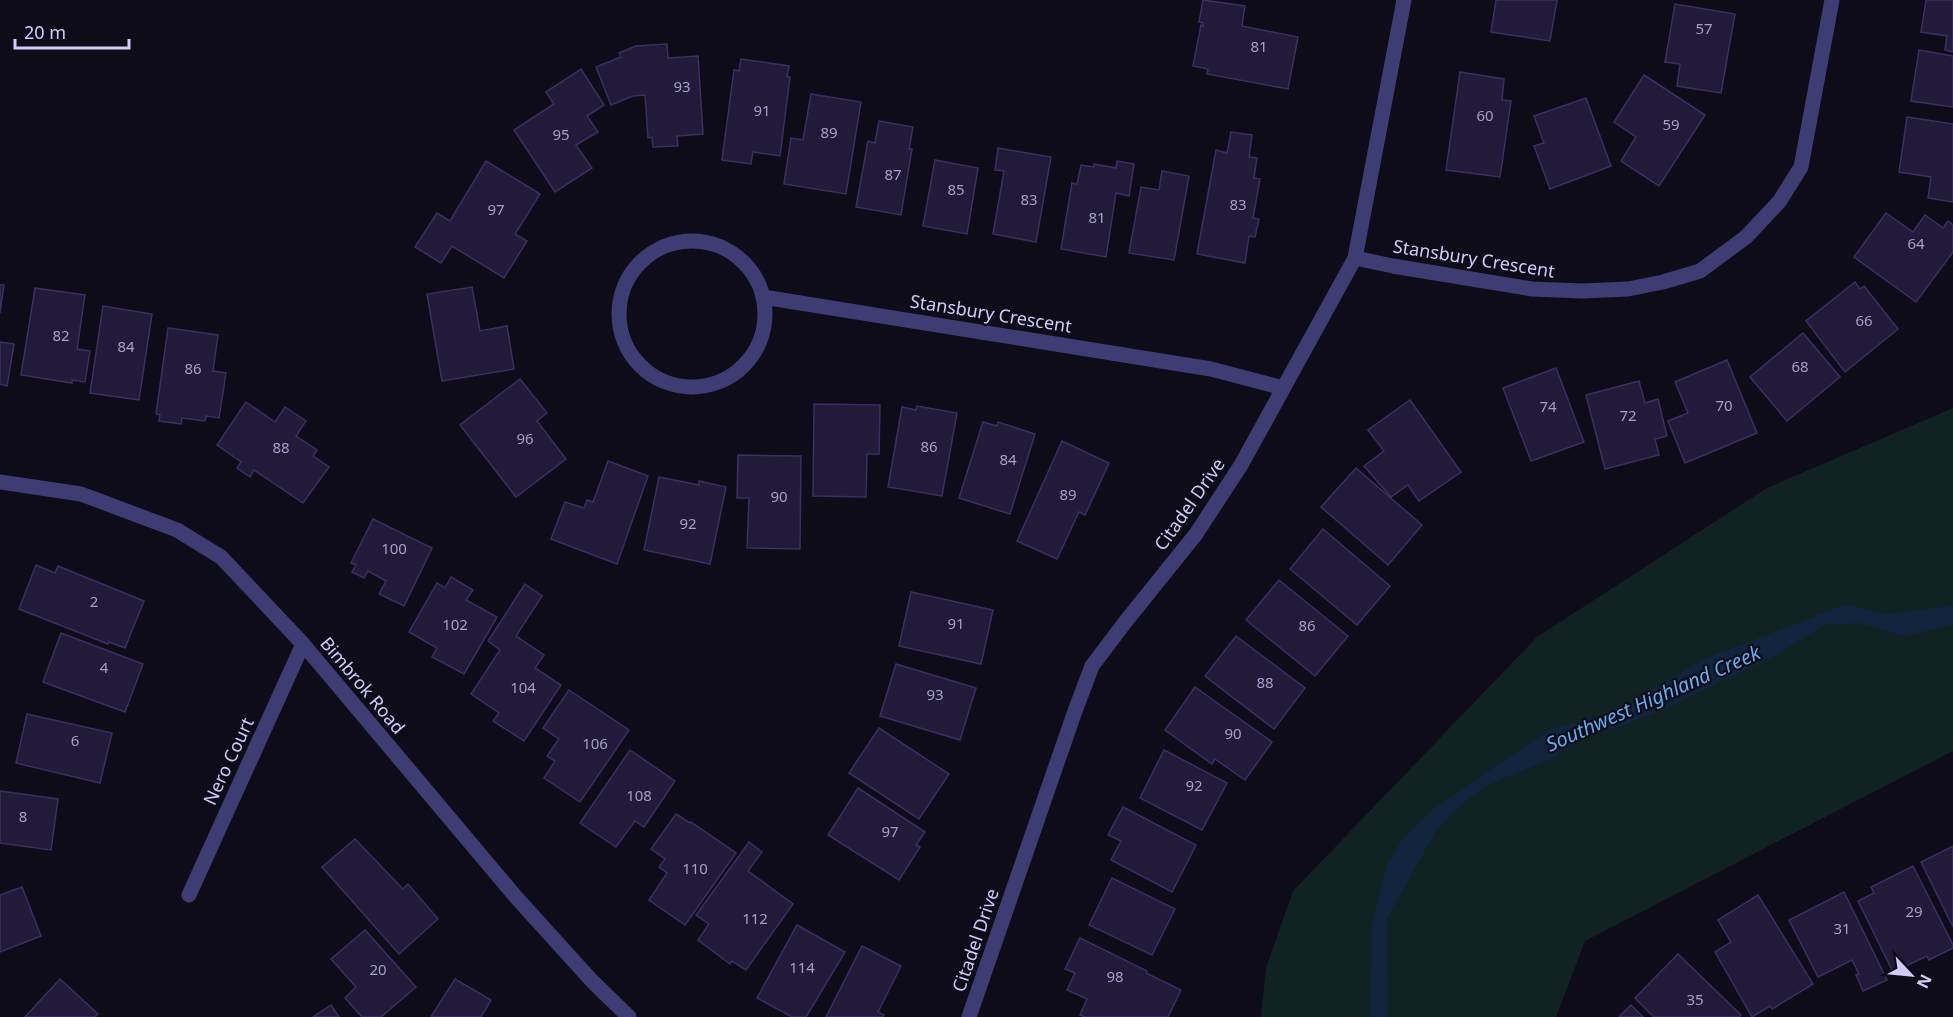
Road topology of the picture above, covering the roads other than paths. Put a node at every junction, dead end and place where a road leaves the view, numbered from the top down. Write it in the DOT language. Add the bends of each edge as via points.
graph roads {
  1 [pos="1404,0"];
  2 [pos="1832,0"];
  3 [pos="1355,258"];
  4 [pos="764,297"];
  5 [pos="1282,388"];
  6 [pos="0,482"];
  7 [pos="303,644"];
  8 [pos="189,895"];
  9 [pos="629,1017"];
  10 [pos="969,1017"];
  1 -- 3 [label="street, Citadel Drive"];
  2 -- 3 [label="street, Stansbury Crescent" via="1802,167 1779,202 1746,237 1700,271 1628,289 1582,291 1532,289"];
  3 -- 5 [label="street, Citadel Drive"];
  4 -- 4 [label="street" via="753,274 736,255 714,244 690,241 666,246 644,258 628,278 620,301 620,326 634,358 660,381 683,387 706,386 728,378 747,363 759,343 765,320"];
  4 -- 5 [label="street, Stansbury Crescent" via="1211,369"];
  5 -- 10 [label="street, Citadel Drive" via="1196,534 1092,666"];
  6 -- 7 [label="street, Bimbrok Road" via="81,494 177,530 221,557"];
  7 -- 8 [label="street, Nero Court"];
  7 -- 9 [label="street, Bimbrok Road" via="515,896"];
}
